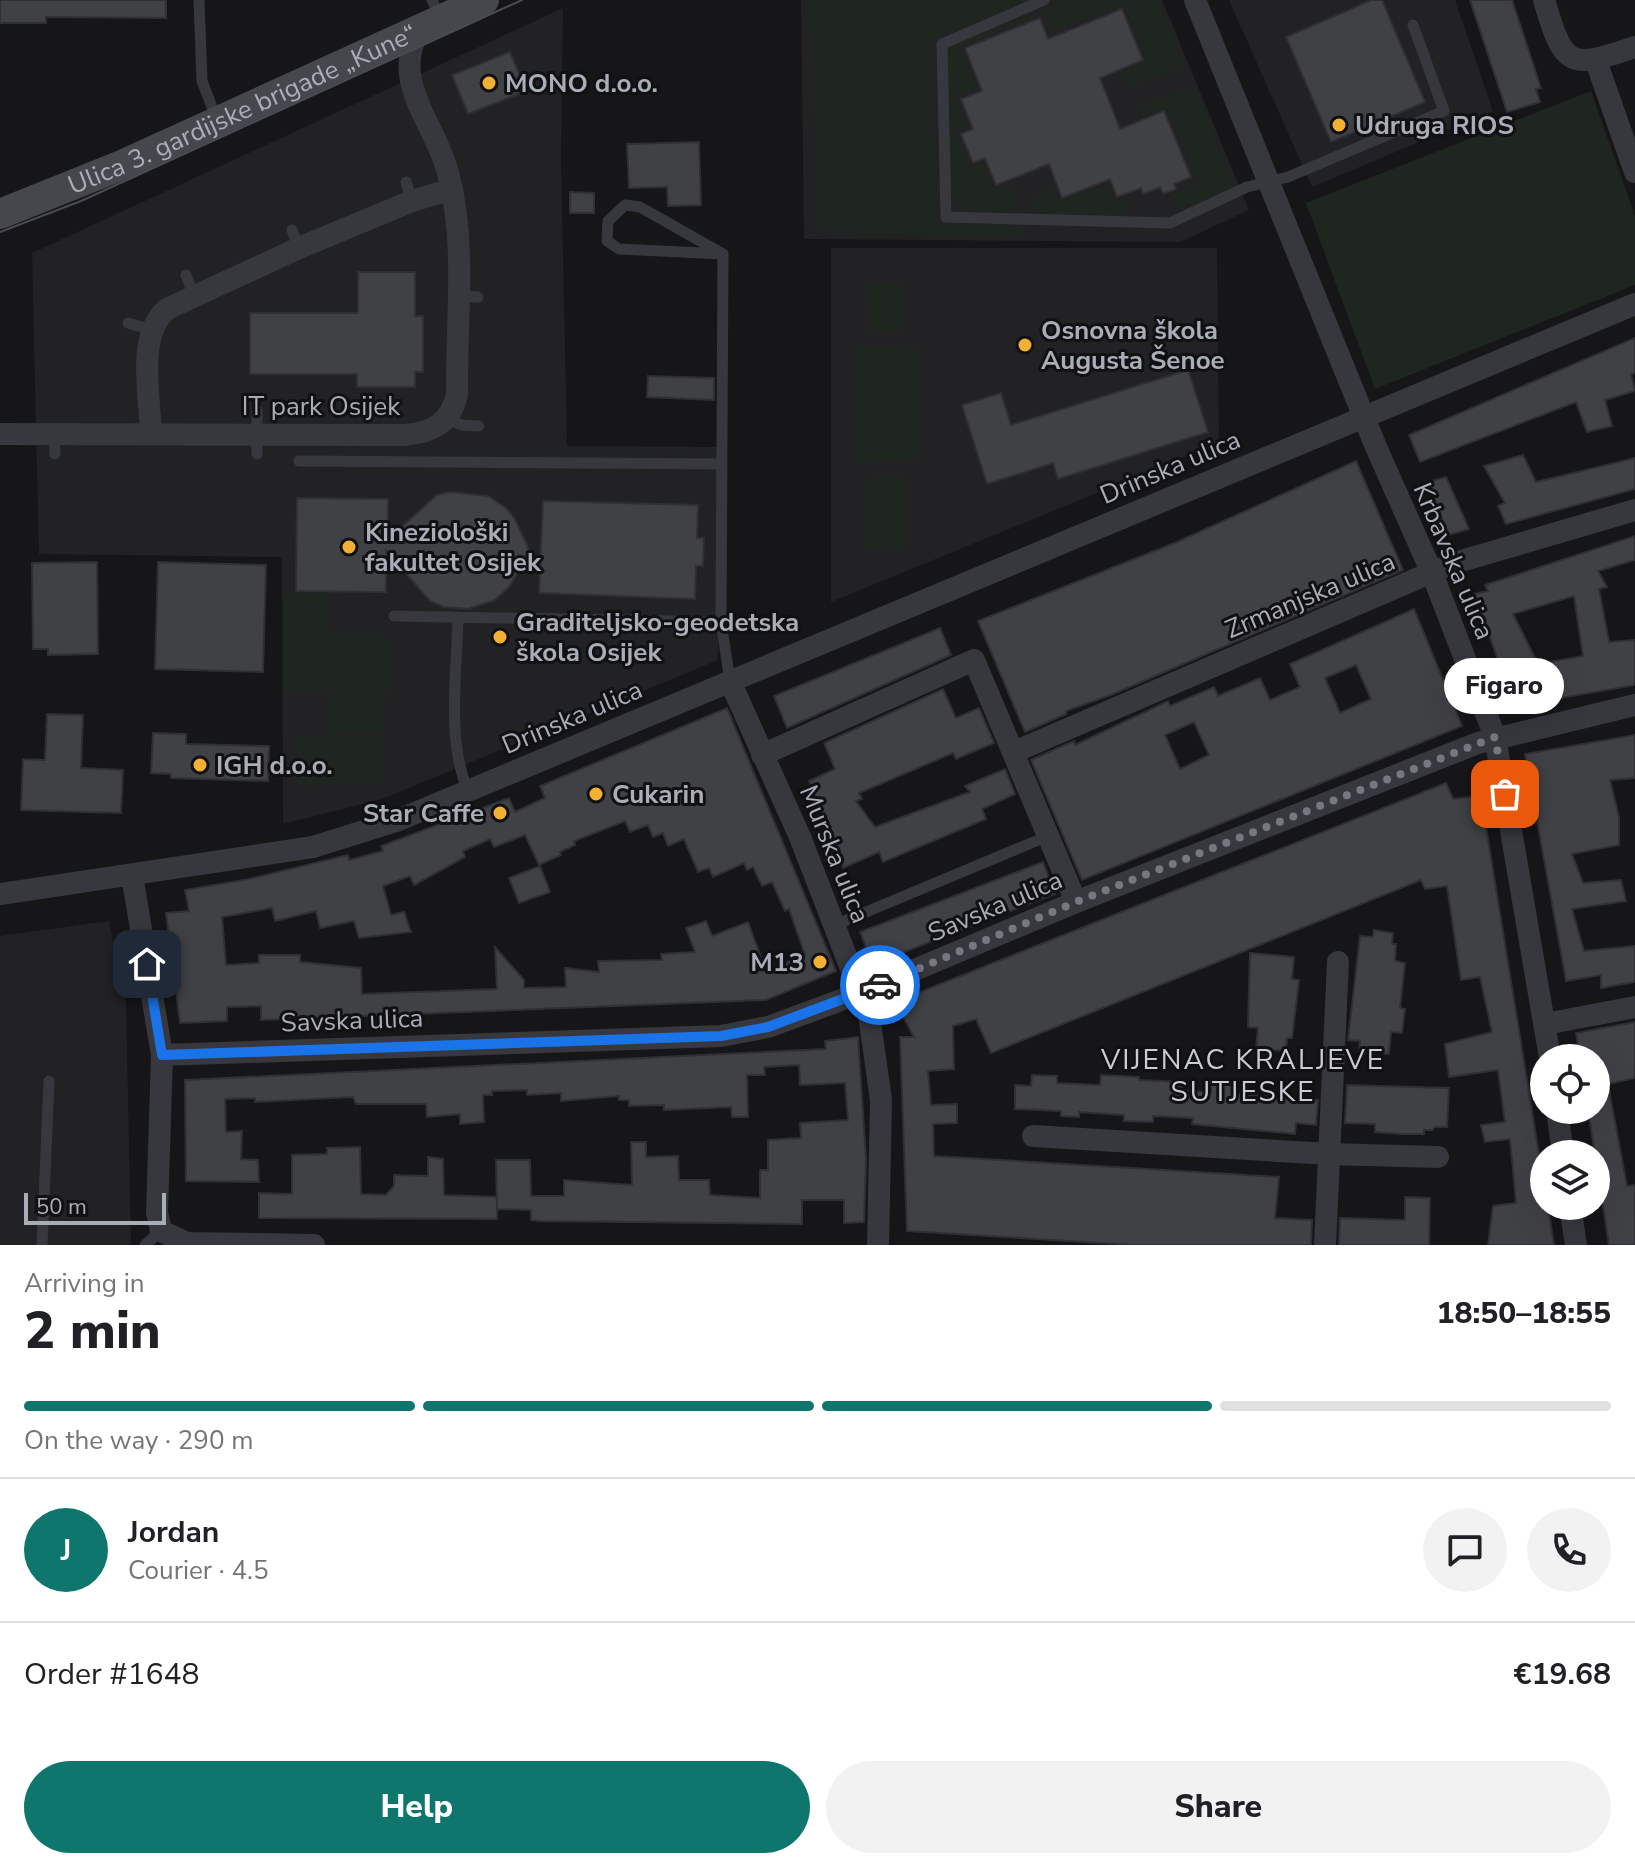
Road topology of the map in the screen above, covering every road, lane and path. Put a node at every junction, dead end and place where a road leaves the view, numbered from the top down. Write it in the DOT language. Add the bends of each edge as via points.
graph roads {
  1 [pos="199,0"];
  2 [pos="484,0"];
  3 [pos="1044,0"];
  4 [pos="1195,0"];
  5 [pos="1544,0"];
  6 [pos="431,17"];
  7 [pos="1413,25"];
  8 [pos="1635,47"];
  9 [pos="362,55"];
  10 [pos="1596,61"];
  11 [pos="408,77"];
  12 [pos="217,120"];
  13 [pos="1635,172"];
  14 [pos="1268,182"];
  15 [pos="452,189"];
  16 [pos="0,214"];
  17 [pos="723,254"];
  18 [pos="1635,304"];
  19 [pos="128,323"];
  20 [pos="152,330"];
  21 [pos="257,410"];
  22 [pos="1363,416"];
  23 [pos="447,419"];
  24 [pos="479,426"];
  25 [pos="151,433"];
  26 [pos="0,434"];
  27 [pos="257,445"];
  28 [pos="299,461"];
  29 [pos="721,464"];
  30 [pos="1635,510"];
  31 [pos="1432,573"];
  32 [pos="394,616"];
  33 [pos="458,617"];
  34 [pos="721,622"];
  35 [pos="730,681"];
  36 [pos="1635,705"];
  37 [pos="1495,737"];
  38 [pos="1014,752"];
  39 [pos="762,755"];
  40 [pos="468,791"];
  41 [pos="1048,836"];
  42 [pos="132,875"];
  43 [pos="0,894"];
  44 [pos="1076,902"];
  45 [pos="835,925"];
  46 [pos="1338,962"];
  47 [pos="860,993"];
  48 [pos="1635,1007"];
  49 [pos="1545,1024"];
  50 [pos="1548,1044"];
  51 [pos="162,1055"];
  52 [pos="49,1081"];
  53 [pos="1033,1136"];
  54 [pos="1329,1154"];
  55 [pos="1438,1157"];
  56 [pos="1572,1220"];
  57 [pos="153,1238"];
  58 [pos="42,1245"];
  59 [pos="314,1245"];
  60 [pos="878,1245"];
  61 [pos="1325,1245"];
  62 [pos="1576,1245"];
  1 -- 12 [label="lane" via="202,81"];
  2 -- 6 [label="street, Ulica 3. gardijske brigade „Kune“"];
  3 -- 14 [label="lane" via="942,44 946,217 1170,223"];
  4 -- 14 [label="street"];
  5 -- 10 [label="street" via="1558,45 1569,56"];
  6 -- 9 [label="street, Ulica 3. gardijske brigade „Kune“"];
  6 -- 11 [label="street" via="410,48"];
  7 -- 14 [label="lane" via="1444,111"];
  8 -- 10 [label="street"];
  9 -- 11 [label="street" via="384,61"];
  9 -- 12 [label="street, Ulica 3. gardijske brigade „Kune“"];
  10 -- 13 [label="street"];
  11 -- 15 [label="street"];
  12 -- 16 [label="street, Ulica 3. gardijske brigade „Kune“"];
  14 -- 22 [label="street"];
  15 -- 20 [label="street" via="409,191 190,285"];
  15 -- 23 [label="street" via="468,296 457,394"];
  17 -- 17 [label="lane" via="619,249 607,241 608,221 625,205 640,207"];
  17 -- 29 [label="lane"];
  18 -- 22 [label="street, Drinska ulica"];
  19 -- 20 [label="lane"];
  20 -- 25 [label="street"];
  21 -- 27 [label="lane"];
  22 -- 31 [label="street, Krbavska ulica"];
  22 -- 35 [label="street, Drinska ulica"];
  23 -- 24 [label="lane"];
  23 -- 27 [label="street, IT park Osijek" via="420,434"];
  25 -- 26 [label="street, IT park Osijek" via="54,443"];
  25 -- 27 [label="street, IT park Osijek"];
  28 -- 29 [label="lane"];
  29 -- 34 [label="lane"];
  30 -- 31 [label="street, Zrmanjska ulica"];
  31 -- 37 [label="street, Krbavska ulica"];
  31 -- 38 [label="street, Zrmanjska ulica"];
  32 -- 33 [label="lane"];
  33 -- 34 [label="lane"];
  33 -- 40 [label="lane" via="456,742"];
  34 -- 35 [label="lane"];
  35 -- 39 [label="street, Murska ulica"];
  35 -- 40 [label="street, Drinska ulica"];
  36 -- 37 [label="street, Savska ulica"];
  37 -- 44 [label="street, Savska ulica"];
  37 -- 49 [label="street, Krbavska ulica"];
  38 -- 39 [label="street" via="974,660"];
  38 -- 41 [label="street"];
  39 -- 45 [label="street, Murska ulica"];
  40 -- 42 [label="street, Drinska ulica" via="313,847"];
  41 -- 44 [label="street"];
  41 -- 45 [label="lane"];
  42 -- 43 [label="street, Drinska ulica"];
  42 -- 51 [label="street"];
  44 -- 47 [label="street, Savska ulica"];
  45 -- 47 [label="street, Murska ulica"];
  46 -- 54 [label="street"];
  47 -- 51 [label="street, Savska ulica" via="768,1027 721,1036"];
  47 -- 60 [label="street, Murska ulica" via="869,1015 881,1100"];
  48 -- 49 [label="street"];
  49 -- 50 [label="street, Krbavska ulica"];
  51 -- 57 [label="street"];
  52 -- 58 [label="lane"];
  53 -- 54 [label="street"];
  54 -- 55 [label="street"];
  54 -- 61 [label="street"];
  56 -- 62 [label="street"];
  57 -- 59 [label="street"];
}
